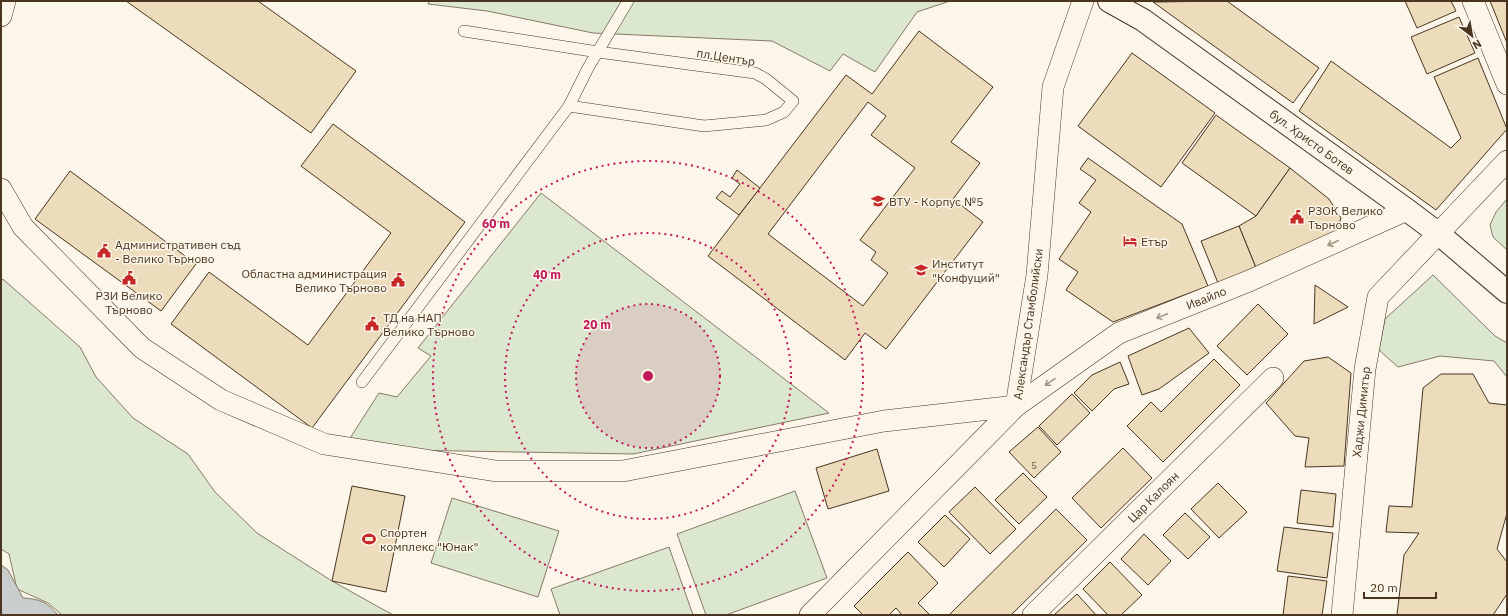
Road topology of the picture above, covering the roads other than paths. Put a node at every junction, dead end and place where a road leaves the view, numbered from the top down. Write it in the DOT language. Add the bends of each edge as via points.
graph roads {
  1 [pos="5,1"];
  2 [pos="628,1"];
  3 [pos="1083,1"];
  4 [pos="1109,1"];
  5 [pos="1473,1"];
  6 [pos="1,16"];
  7 [pos="464,31"];
  8 [pos="598,52"];
  9 [pos="1507,84"];
  10 [pos="569,106"];
  11 [pos="1507,161"];
  12 [pos="1,189"];
  13 [pos="1407,210"];
  14 [pos="1439,234"];
  15 [pos="1507,292"];
  16 [pos="1273,378"];
  17 [pos="362,382"];
  18 [pos="1016,406"];
  19 [pos="810,615"];
  20 [pos="1033,615"];
  21 [pos="1342,615"];
  1 -- 6 [label="street"];
  2 -- 8 [label="lane"];
  3 -- 18 [label="street, Александър Стамболийски" via="1053,87 1037,275"];
  4 -- 13 [label="main road, бул. Христо Ботев" via="1143,20"];
  5 -- 9 [label="street"];
  7 -- 8 [label="lane, пл.Център"];
  8 -- 10 [label="lane"];
  8 -- 10 [label="lane, пл.Център" via="755,73 793,101 784,112 766,120 704,126"];
  10 -- 17 [label="lane"];
  11 -- 14 [label="street, Хаджи Димитър"];
  12 -- 18 [label="street" via="23,227 142,348 221,400 324,444 496,471 623,471 884,421"];
  13 -- 14 [label="main road, бул. Христо Ботев"];
  13 -- 18 [label="street, Ивайло, one-way" via="1249,281 1119,333"];
  14 -- 15 [label="main road, бул. Христо Ботев"];
  14 -- 21 [label="street, Хаджи Димитър" via="1378,297 1365,369"];
  16 -- 20 [label="street, Цар Калоян"];
  18 -- 19 [label="street, Александър Стамболийски"];
}
